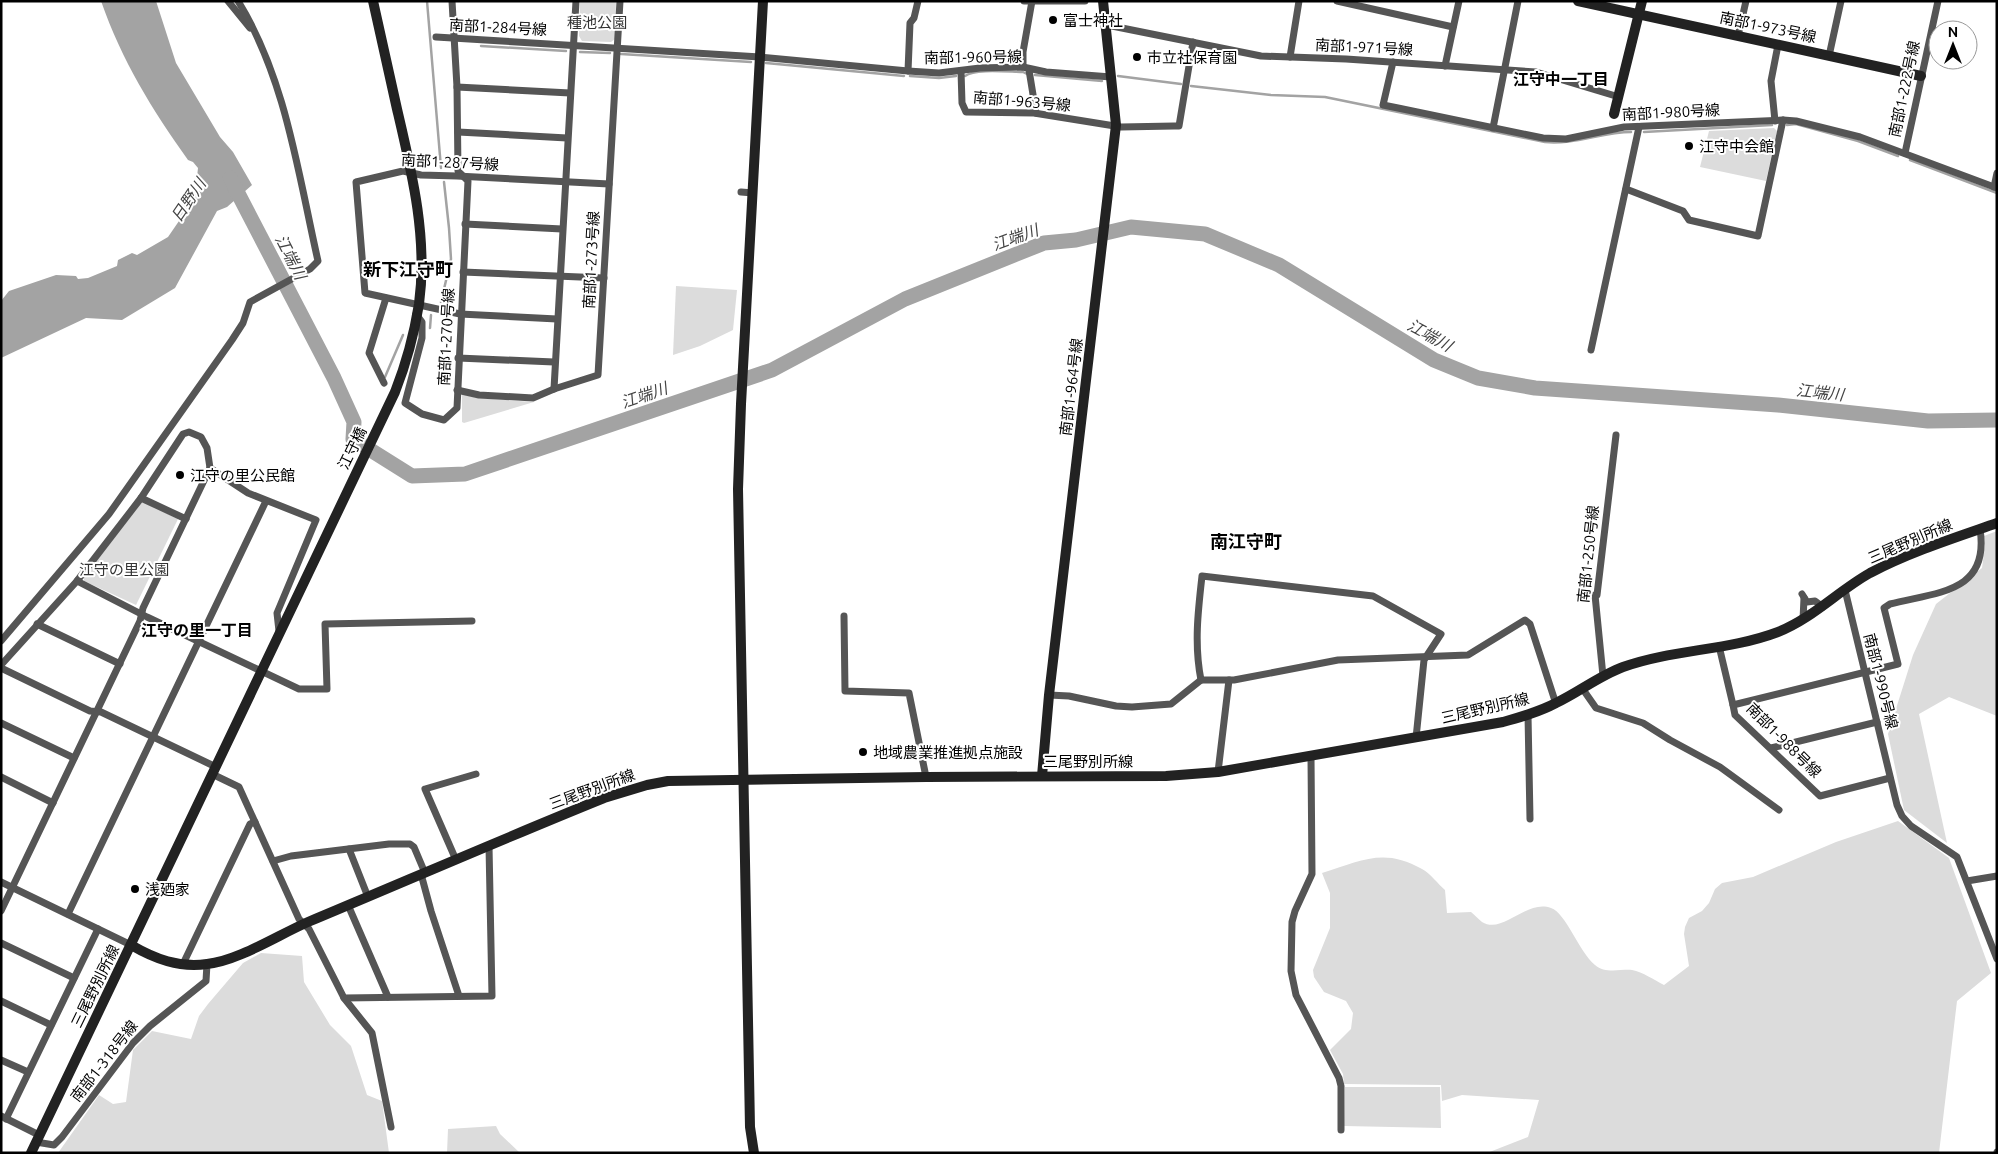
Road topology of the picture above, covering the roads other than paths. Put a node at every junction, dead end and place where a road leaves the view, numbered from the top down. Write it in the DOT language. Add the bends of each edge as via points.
graph roads {
  1 [pos="228,1"];
  2 [pos="238,1"];
  3 [pos="373,1"];
  4 [pos="452,1"];
  5 [pos="576,1"];
  6 [pos="620,1"];
  7 [pos="763,1"];
  8 [pos="918,1"];
  9 [pos="1085,1"];
  10 [pos="1103,1"];
  11 [pos="1299,1"];
  12 [pos="1337,1"];
  13 [pos="1459,1"];
  14 [pos="1518,1"];
  15 [pos="1578,1"];
  16 [pos="1642,1"];
  17 [pos="1746,1"];
  18 [pos="1841,1"];
  19 [pos="1938,1"];
  20 [pos="1029,2"];
  21 [pos="1362,4"];
  22 [pos="1639,14"];
  23 [pos="1107,25"];
  24 [pos="1453,27"];
  25 [pos="254,34"];
  26 [pos="1738,36"];
  27 [pos="436,37"];
  28 [pos="454,38"];
  29 [pos="1193,42"];
  30 [pos="573,45"];
  31 [pos="1778,45"];
  32 [pos="618,48"];
  33 [pos="1829,56"];
  34 [pos="760,57"];
  35 [pos="1290,57"];
  36 [pos="1393,62"];
  37 [pos="1445,66"];
  38 [pos="1026,69"];
  39 [pos="908,71"];
  40 [pos="961,71"];
  41 [pos="1504,71"];
  42 [pos="1921,76"];
  43 [pos="1111,77"];
  44 [pos="457,87"];
  45 [pos="570,93"];
  46 [pos="1619,98"];
  47 [pos="1036,113"];
  48 [pos="1614,114"];
  49 [pos="1784,120"];
  50 [pos="1775,121"];
  51 [pos="1116,125"];
  52 [pos="1639,127"];
  53 [pos="1494,128"];
  54 [pos="1611,129"];
  55 [pos="458,132"];
  56 [pos="568,138"];
  57 [pos="1904,153"];
  58 [pos="412,173"];
  59 [pos="1997,173"];
  60 [pos="464,176"];
  61 [pos="565,182"];
  62 [pos="609,184"];
  63 [pos="1995,187"];
  64 [pos="1626,189"];
  65 [pos="741,192"];
  66 [pos="753,193"];
  67 [pos="465,224"];
  68 [pos="562,229"];
  69 [pos="463,272"];
  70 [pos="560,276"];
  71 [pos="604,278"];
  72 [pos="386,298"];
  73 [pos="418,309"];
  74 [pos="460,314"];
  75 [pos="557,319"];
  76 [pos="1591,350"];
  77 [pos="458,358"];
  78 [pos="554,362"];
  79 [pos="384,383"];
  80 [pos="554,389"];
  81 [pos="457,390"];
  82 [pos="1616,435"];
  83 [pos="210,468"];
  84 [pos="141,498"];
  85 [pos="266,501"];
  86 [pos="186,518"];
  87 [pos="1997,522"];
  88 [pos="1980,529"];
  89 [pos="77,581"];
  90 [pos="1845,590"];
  91 [pos="1823,607"];
  92 [pos="142,614"];
  93 [pos="844,616"];
  94 [pos="1803,620"];
  95 [pos="472,621"];
  96 [pos="37,624"];
  97 [pos="280,635"];
  98 [pos="1,641"];
  99 [pos="199,642"];
  100 [pos="1719,646"];
  101 [pos="1425,657"];
  102 [pos="120,664"];
  103 [pos="1,666"];
  104 [pos="261,671"];
  105 [pos="1864,672"];
  106 [pos="1603,676"];
  107 [pos="1201,680"];
  108 [pos="1229,680"];
  109 [pos="1582,688"];
  110 [pos="1049,695"];
  111 [pos="1556,704"];
  112 [pos="1733,705"];
  113 [pos="96,712"];
  114 [pos="1528,715"];
  115 [pos="1877,722"];
  116 [pos="1,723"];
  117 [pos="153,737"];
  118 [pos="1416,738"];
  119 [pos="1771,748"];
  120 [pos="1311,757"];
  121 [pos="74,758"];
  122 [pos="214,771"];
  123 [pos="1218,772"];
  124 [pos="476,774"];
  125 [pos="1042,776"];
  126 [pos="1,777"];
  127 [pos="926,777"];
  128 [pos="1890,778"];
  129 [pos="743,779"];
  130 [pos="53,803"];
  131 [pos="1780,810"];
  132 [pos="1530,819"];
  133 [pos="255,822"];
  134 [pos="490,846"];
  135 [pos="349,849"];
  136 [pos="456,860"];
  137 [pos="273,861"];
  138 [pos="423,874"];
  139 [pos="1997,876"];
  140 [pos="1967,881"];
  141 [pos="1,882"];
  142 [pos="12,887"];
  143 [pos="368,897"];
  144 [pos="348,905"];
  145 [pos="1,911"];
  146 [pos="68,914"];
  147 [pos="304,924"];
  148 [pos="98,929"];
  149 [pos="1997,935"];
  150 [pos="1988,936"];
  151 [pos="1,944"];
  152 [pos="131,945"];
  153 [pos="1997,959"];
  154 [pos="183,964"];
  155 [pos="207,964"];
  156 [pos="74,978"];
  157 [pos="459,996"];
  158 [pos="388,997"];
  159 [pos="344,998"];
  160 [pos="1,1001"];
  161 [pos="51,1025"];
  162 [pos="1,1060"];
  163 [pos="28,1072"];
  164 [pos="4,1117"];
  165 [pos="391,1126"];
  166 [pos="1341,1130"];
  167 [pos="38,1138"];
  168 [pos="31,1153"];
  169 [pos="754,1153"];
  1 -- 25 [label="street"];
  2 -- 25 [label="street" via="250,20"];
  3 -- 58 [label="street, 江守橋"];
  4 -- 28 [label="street, 南部1-270号線"];
  5 -- 30 [label="street"];
  6 -- 32 [label="street, 南部1-273号線"];
  7 -- 34 [label="street"];
  8 -- 39 [label="street, 南部1-960号線" via="910,23"];
  9 -- 20 [label="street"];
  10 -- 23 [label="street, 南部1-964号線"];
  11 -- 35 [label="street"];
  12 -- 21 [label="street"];
  13 -- 24 [label="street"];
  14 -- 41 [label="street"];
  15 -- 22 [label="street, 南部1-973号線"];
  16 -- 22 [label="street"];
  17 -- 26 [label="street"];
  18 -- 33 [label="street"];
  19 -- 42 [label="street, 南部1-222号線"];
  20 -- 38 [label="street" via="1023,52"];
  21 -- 24 [label="street"];
  22 -- 26 [label="street, 南部1-973号線"];
  22 -- 46 [label="street"];
  23 -- 29 [label="street, 南部1-971号線"];
  23 -- 43 [label="street, 南部1-964号線"];
  24 -- 37 [label="street"];
  25 -- 98 [label="street" via="284,106 318,261 310,269 250,302 243,323 232,340 114,506"];
  26 -- 31 [label="street, 南部1-973号線"];
  27 -- 28 [label="street, 南部1-284号線"];
  28 -- 30 [label="street, 南部1-284号線"];
  28 -- 44 [label="street, 南部1-270号線"];
  29 -- 35 [label="street, 南部1-971号線" via="1261,56"];
  29 -- 51 [label="street, 南部1-963号線" via="1179,126"];
  30 -- 32 [label="street, 南部1-284号線"];
  30 -- 45 [label="street"];
  31 -- 33 [label="street, 南部1-973号線"];
  31 -- 50 [label="street" via="1771,81"];
  32 -- 34 [label="street, 南部1-284号線"];
  32 -- 62 [label="street, 南部1-273号線"];
  33 -- 42 [label="street, 南部1-973号線"];
  34 -- 39 [label="street, 南部1-284号線"];
  34 -- 66 [label="street"];
  35 -- 36 [label="street, 南部1-971号線"];
  36 -- 37 [label="street, 南部1-971号線"];
  36 -- 53 [label="street, 南部1-980号線" via="1383,105"];
  37 -- 41 [label="street, 南部1-971号線"];
  38 -- 40 [label="street, 南部1-960号線"];
  38 -- 43 [label="street, 南部1-960号線"];
  38 -- 47 [label="street"];
  39 -- 40 [label="street, 南部1-960号線" via="939,74"];
  40 -- 47 [label="street, 南部1-963号線" via="962,103 966,112"];
  41 -- 46 [label="street, 南部1-971号線" via="1536,72"];
  41 -- 53 [label="street"];
  42 -- 57 [label="street, 南部1-222号線"];
  43 -- 51 [label="street, 南部1-964号線"];
  44 -- 45 [label="street"];
  44 -- 55 [label="street, 南部1-270号線"];
  45 -- 56 [label="street"];
  46 -- 48 [label="street"];
  47 -- 51 [label="street, 南部1-963号線"];
  48 -- 54 [label="street"];
  49 -- 50 [label="street, 南部1-980号線"];
  49 -- 57 [label="street, 南部1-980号線" via="1860,137"];
  49 -- 64 [label="street" via="1758,236 1689,220 1683,211"];
  50 -- 52 [label="street, 南部1-980号線"];
  51 -- 110 [label="street, 南部1-964号線"];
  52 -- 54 [label="street, 南部1-980号線"];
  52 -- 64 [label="street"];
  53 -- 54 [label="street, 南部1-980号線" via="1566,139"];
  55 -- 56 [label="street"];
  55 -- 60 [label="street, 南部1-270号線" via="458,171"];
  56 -- 61 [label="street"];
  57 -- 63 [label="street, 南部1-980号線"];
  58 -- 60 [label="street, 南部1-287号線"];
  58 -- 72 [label="street, 南部1-287号線" via="402,171 356,182 365,292"];
  58 -- 73 [label="street, 江守橋" via="421,240"];
  59 -- 63 [label="street"];
  60 -- 61 [label="street, 南部1-287号線"];
  60 -- 67 [label="street, 南部1-270号線" via="468,181"];
  61 -- 62 [label="street, 南部1-287号線"];
  61 -- 68 [label="street"];
  62 -- 71 [label="street, 南部1-273号線"];
  64 -- 76 [label="street"];
  65 -- 66 [label="street"];
  66 -- 129 [label="street" via="738,489"];
  67 -- 68 [label="street"];
  67 -- 69 [label="street, 南部1-270号線"];
  68 -- 70 [label="street"];
  69 -- 70 [label="street"];
  69 -- 74 [label="street, 南部1-270号線"];
  70 -- 71 [label="street"];
  70 -- 75 [label="street"];
  71 -- 80 [label="street, 南部1-273号線" via="598,375"];
  72 -- 73 [label="street, 南部1-287号線"];
  72 -- 79 [label="street" via="369,353"];
  73 -- 74 [label="street, 南部1-287号線"];
  73 -- 81 [label="street, 南部1-270号線" via="422,338 405,403 422,414 444,420 456,408"];
  73 -- 97 [label="street, 江守橋" via="408,356 395,392"];
  74 -- 75 [label="street, 南部1-287号線"];
  74 -- 77 [label="street, 南部1-270号線"];
  75 -- 78 [label="street"];
  77 -- 78 [label="street"];
  77 -- 81 [label="street, 南部1-270号線"];
  78 -- 80 [label="street"];
  80 -- 81 [label="street, 南部1-273号線" via="534,398 479,395"];
  82 -- 106 [label="street, 南部1-250号線" via="1595,595"];
  83 -- 84 [label="street" via="207,448 201,437 189,432 183,434"];
  83 -- 85 [label="street"];
  83 -- 86 [label="street"];
  84 -- 86 [label="street"];
  84 -- 89 [label="street"];
  85 -- 97 [label="street" via="316,520 277,613"];
  85 -- 99 [label="street"];
  86 -- 92 [label="street"];
  87 -- 88 [label="street, 三尾野別所線"];
  88 -- 90 [label="street, 三尾野別所線" via="1897,560"];
  88 -- 105 [label="street, 南部1-988号線" via="1979,561 1974,573 1962,584 1884,608 1898,664"];
  89 -- 92 [label="street"];
  89 -- 96 [label="street"];
  90 -- 91 [label="street, 三尾野別所線"];
  90 -- 105 [label="street, 南部1-990号線"];
  91 -- 94 [label="street, 三尾野別所線"];
  91 -- 94 [label="street" via="1815,601 1807,602 1803,596"];
  92 -- 99 [label="street"];
  92 -- 102 [label="street"];
  93 -- 127 [label="street" via="845,691 909,693"];
  94 -- 100 [label="street, 三尾野別所線" via="1762,637"];
  95 -- 104 [label="street" via="325,624 327,689 299,689"];
  96 -- 102 [label="street"];
  96 -- 103 [label="street"];
  97 -- 104 [label="street, 江守橋"];
  99 -- 104 [label="street"];
  99 -- 117 [label="street"];
  100 -- 106 [label="street, 三尾野別所線" via="1645,660"];
  100 -- 112 [label="street"];
  101 -- 107 [label="street" via="1441,634 1372,596 1202,576 1196,628"];
  101 -- 108 [label="street" via="1338,660"];
  101 -- 111 [label="street" via="1468,655 1525,620 1530,624"];
  101 -- 118 [label="street"];
  102 -- 113 [label="street"];
  103 -- 113 [label="street" via="90,712"];
  104 -- 122 [label="street, 江守橋"];
  105 -- 112 [label="street, 南部1-988号線"];
  105 -- 115 [label="street, 南部1-990号線"];
  106 -- 109 [label="street, 三尾野別所線"];
  107 -- 108 [label="street"];
  107 -- 110 [label="street" via="1171,704 1116,706"];
  108 -- 123 [label="street"];
  109 -- 111 [label="street, 三尾野別所線"];
  109 -- 131 [label="street" via="1596,708 1644,723 1720,767"];
  110 -- 125 [label="street, 南部1-964号線"];
  111 -- 114 [label="street, 三尾野別所線"];
  112 -- 119 [label="street, 南部1-988号線" via="1735,715"];
  113 -- 117 [label="street"];
  113 -- 121 [label="street"];
  114 -- 118 [label="street, 三尾野別所線"];
  114 -- 132 [label="street"];
  115 -- 119 [label="street"];
  115 -- 128 [label="street, 南部1-990号線"];
  116 -- 121 [label="street"];
  117 -- 122 [label="street"];
  117 -- 146 [label="street"];
  118 -- 120 [label="street, 三尾野別所線"];
  119 -- 128 [label="street, 南部1-988号線" via="1820,796"];
  120 -- 123 [label="street, 三尾野別所線"];
  120 -- 166 [label="street" via="1313,865 1292,922 1291,971 1296,995 1339,1078"];
  121 -- 130 [label="street"];
  122 -- 133 [label="street" via="239,787"];
  122 -- 152 [label="street, 江守橋"];
  123 -- 125 [label="street, 三尾野別所線" via="1166,776"];
  124 -- 136 [label="street" via="424,789"];
  125 -- 127 [label="street, 三尾野別所線"];
  126 -- 130 [label="street"];
  127 -- 129 [label="street, 三尾野別所線"];
  128 -- 140 [label="street, 南部1-990号線" via="1902,816 1956,857"];
  129 -- 134 [label="street, 三尾野別所線" via="668,781 629,790 595,801"];
  129 -- 169 [label="street" via="750,1126"];
  130 -- 142 [label="street"];
  133 -- 137 [label="street"];
  133 -- 154 [label="street" via="250,824"];
  134 -- 136 [label="street, 三尾野別所線"];
  134 -- 157 [label="street" via="492,996"];
  135 -- 137 [label="street"];
  135 -- 138 [label="street" via="410,844"];
  135 -- 143 [label="street"];
  136 -- 138 [label="street, 三尾野別所線"];
  137 -- 147 [label="street" via="299,920"];
  138 -- 143 [label="street, 三尾野別所線"];
  138 -- 157 [label="street" via="431,911"];
  139 -- 140 [label="street"];
  140 -- 150 [label="street, 南部1-990号線"];
  141 -- 142 [label="street"];
  142 -- 145 [label="street"];
  142 -- 146 [label="street"];
  143 -- 144 [label="street, 三尾野別所線"];
  144 -- 147 [label="street, 三尾野別所線"];
  144 -- 158 [label="street"];
  146 -- 148 [label="street"];
  147 -- 155 [label="street, 三尾野別所線" via="239,954"];
  147 -- 159 [label="street"];
  148 -- 152 [label="street"];
  148 -- 156 [label="street"];
  149 -- 150 [label="street"];
  150 -- 153 [label="street, 南部1-990号線"];
  151 -- 156 [label="street"];
  152 -- 154 [label="street, 三尾野別所線" via="152,957"];
  152 -- 167 [label="street, 三尾野別所線"];
  154 -- 155 [label="street, 三尾野別所線"];
  155 -- 167 [label="street, 南部1-318号線" via="206,981 133,1043 62,1137 54,1145"];
  156 -- 161 [label="street"];
  157 -- 158 [label="street"];
  158 -- 159 [label="street"];
  159 -- 165 [label="street" via="372,1033"];
  160 -- 161 [label="street"];
  161 -- 163 [label="street"];
  162 -- 163 [label="street"];
  163 -- 164 [label="street"];
  164 -- 167 [label="street"];
  167 -- 168 [label="street, 三尾野別所線"];
}
